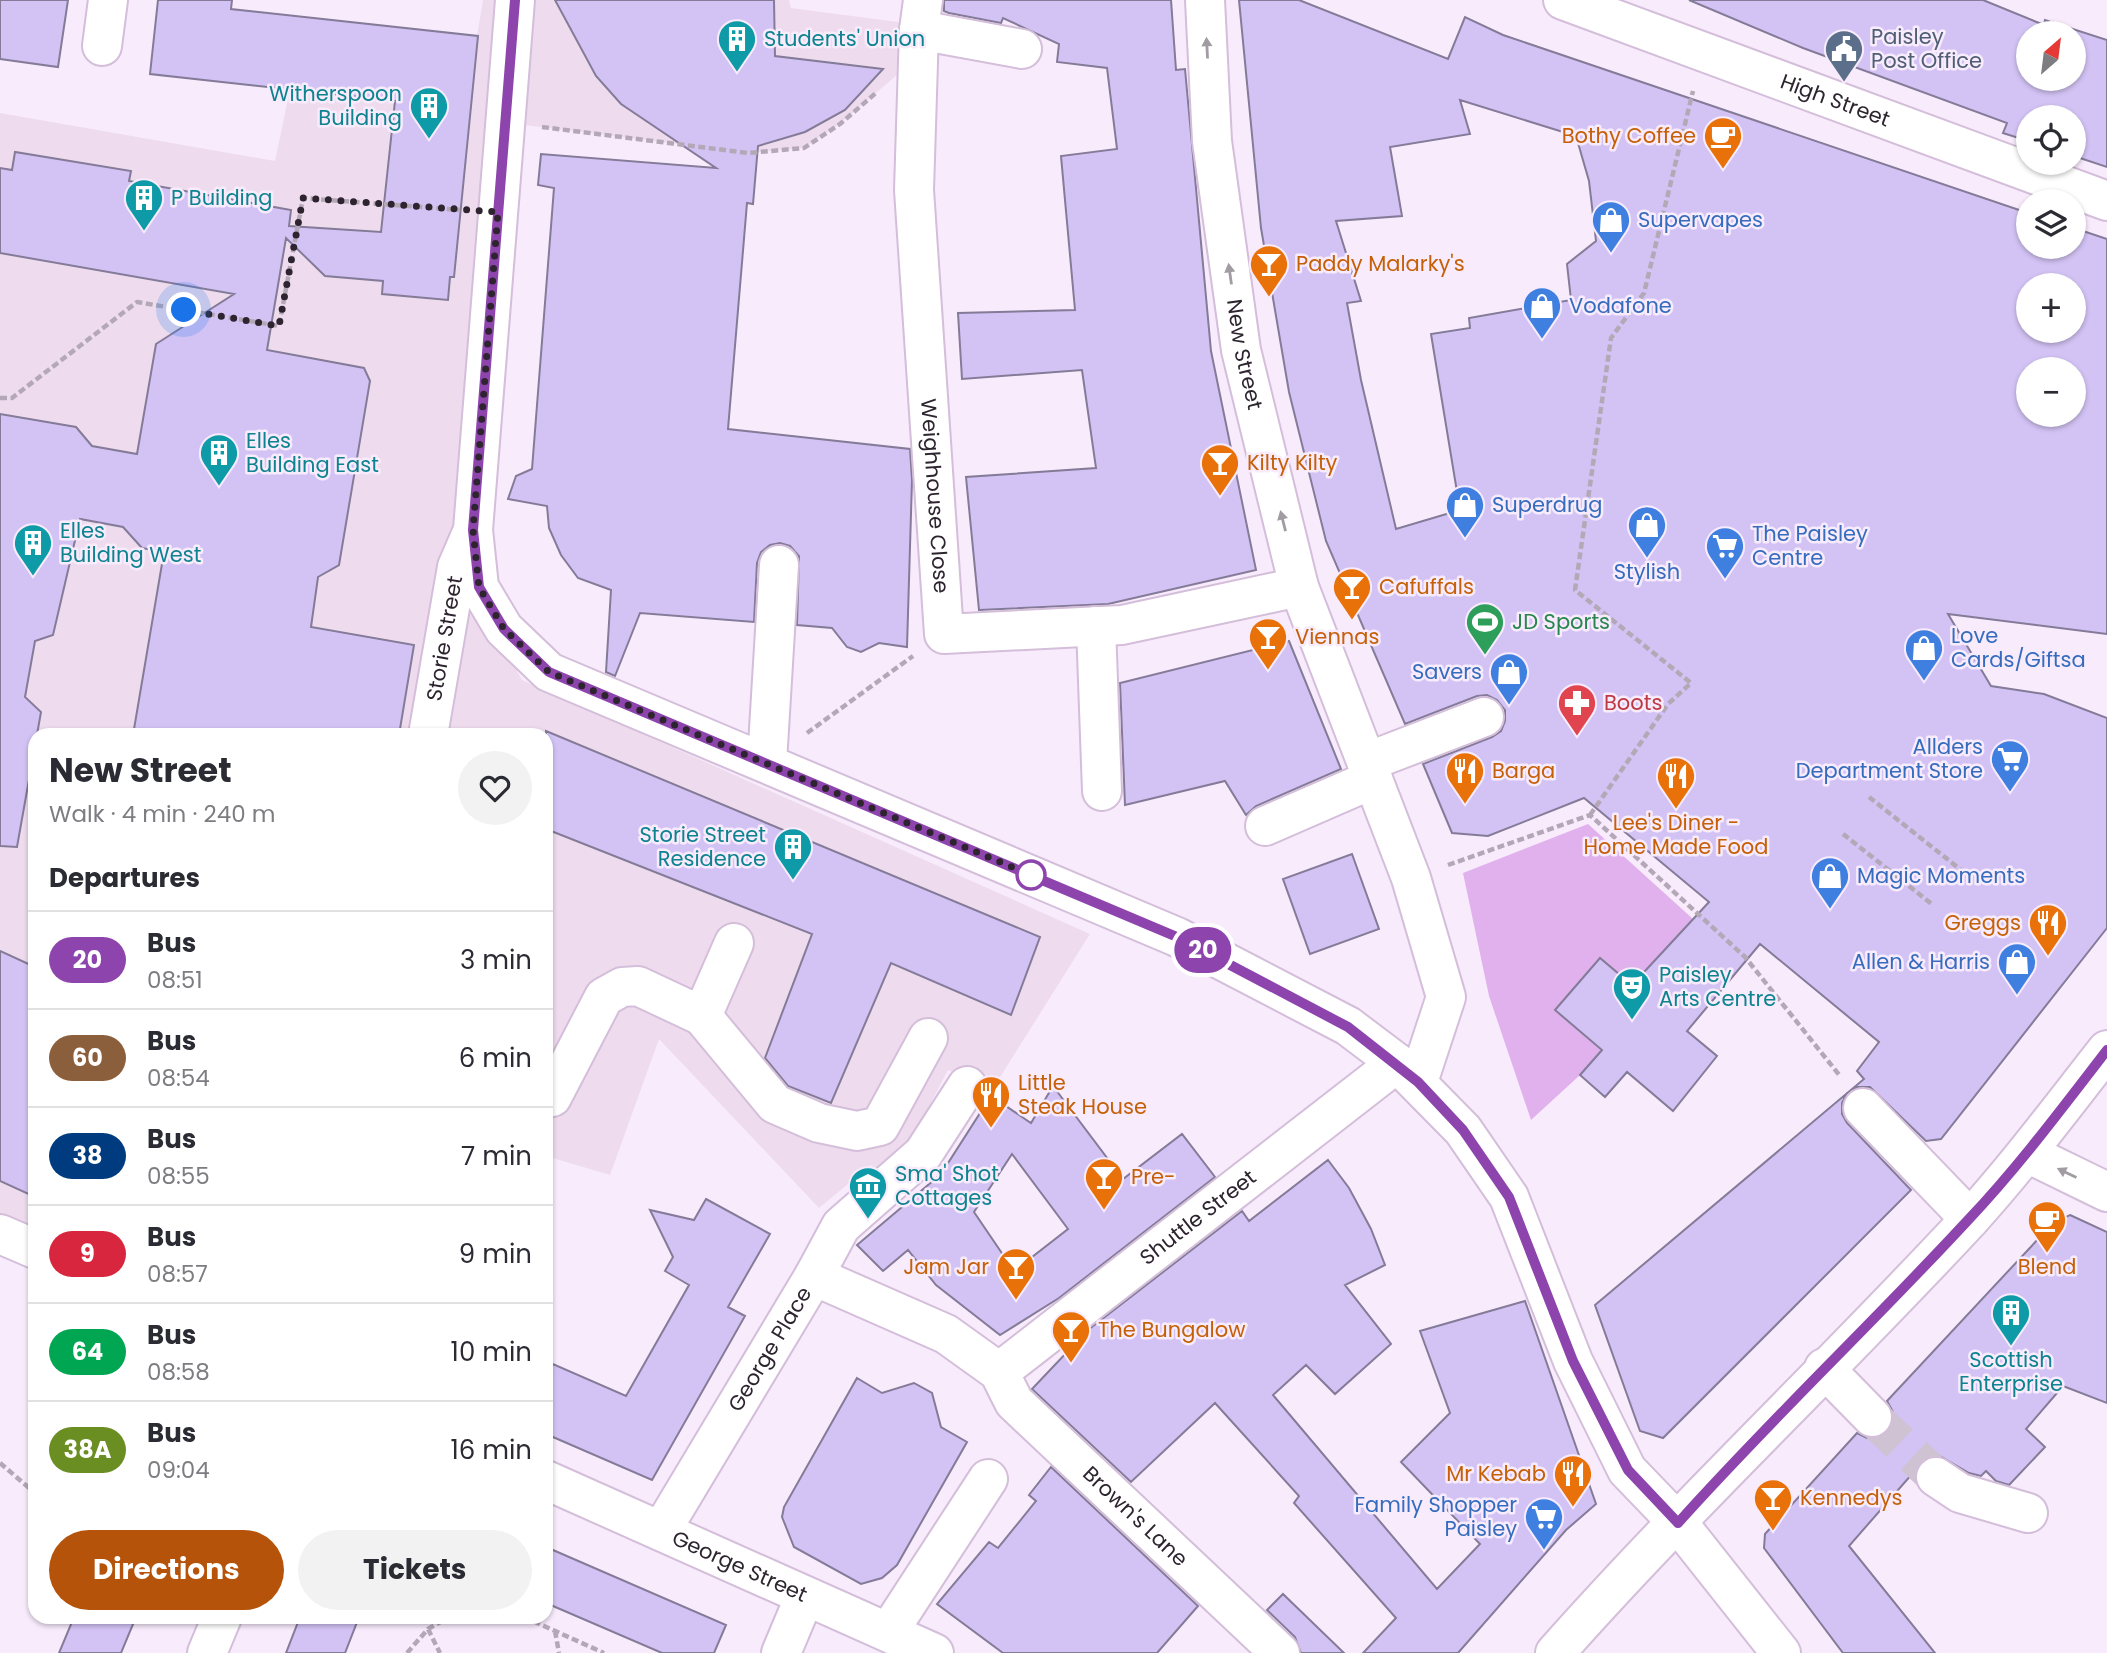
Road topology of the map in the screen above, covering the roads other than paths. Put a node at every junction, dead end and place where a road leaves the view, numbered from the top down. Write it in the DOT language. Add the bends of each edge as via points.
graph roads {
  1 [pos="107,0"];
  2 [pos="515,0"];
  3 [pos="1205,0"];
  4 [pos="1563,0"];
  5 [pos="920,29"];
  6 [pos="102,46"];
  7 [pos="1022,49"];
  8 [pos="2107,201"];
  9 [pos="473,530"];
  10 [pos="779,565"];
  11 [pos="1299,587"];
  12 [pos="1096,626"];
  13 [pos="1484,718"];
  14 [pos="430,728"];
  15 [pos="767,762"];
  16 [pos="1370,770"];
  17 [pos="1102,791"];
  18 [pos="1265,826"];
  19 [pos="734,943"];
  20 [pos="702,1016"];
  21 [pos="928,1038"];
  22 [pos="2107,1050"];
  23 [pos="1407,1073"];
  24 [pos="967,1086"];
  25 [pos="553,1095"];
  26 [pos="1863,1108"];
  27 [pos="2027,1153"];
  28 [pos="2107,1192"];
  29 [pos="1970,1219"];
  30 [pos="0,1234"];
  31 [pos="28,1246"];
  32 [pos="814,1276"];
  33 [pos="1824,1368"];
  34 [pos="999,1372"];
  35 [pos="1872,1417"];
  36 [pos="1936,1477"];
  37 [pos="988,1479"];
  38 [pos="553,1483"];
  39 [pos="2028,1513"];
  40 [pos="1678,1523"];
  41 [pos="661,1531"];
  42 [pos="805,1596"];
  43 [pos="219,1624"];
  44 [pos="889,1631"];
  45 [pos="207,1653"];
  46 [pos="781,1653"];
  47 [pos="934,1653"];
  48 [pos="1280,1653"];
  49 [pos="1555,1653"];
  50 [pos="1781,1653"];
  1 -- 6 [label="street"];
  2 -- 9 [label="street, Storie Street"];
  11 -- 3 [label="street, New Street, one-way" via="1241,350 1212,141"];
  4 -- 8 [label="street, High Street"];
  5 -- 7 [label="street"];
  5 -- 12 [label="street, Weighhouse Close" via="914,190 943,634"];
  9 -- 14 [label="street, Storie Street" via="457,567"];
  9 -- 15 [label="street" via="479,587 504,629 549,672"];
  10 -- 15 [label="street"];
  11 -- 12 [label="street" via="1122,625"];
  11 -- 16 [label="street, New Street"];
  12 -- 17 [label="street"];
  13 -- 16 [label="street"];
  15 -- 23 [label="street" via="1177,937 1348,1027"];
  16 -- 18 [label="street"];
  16 -- 23 [label="street, New Street" via="1411,878 1446,997"];
  19 -- 20 [label="street"];
  20 -- 21 [label="street" via="775,1104 819,1123 857,1131 880,1126"];
  20 -- 25 [label="street" via="638,986 622,986 604,997"];
  22 -- 27 [label="street"];
  23 -- 34 [label="street, Shuttle Street"];
  23 -- 40 [label="street" via="1463,1130 1509,1197 1573,1361 1628,1470"];
  24 -- 32 [label="street" via="923,1154 841,1226"];
  26 -- 29 [label="street"];
  28 -- 27 [label="street, one-way"];
  27 -- 29 [label="street"];
  29 -- 33 [label="street"];
  30 -- 31 [label="street"];
  32 -- 34 [label="street, George Place" via="946,1334"];
  32 -- 41 [label="street, George Place"];
  33 -- 35 [label="street"];
  33 -- 40 [label="street"];
  34 -- 48 [label="street, Brown's Lane" via="1014,1402"];
  36 -- 39 [label="street" via="1959,1493"];
  37 -- 44 [label="street"];
  38 -- 41 [label="street, George Street"];
  40 -- 49 [label="street" via="1620,1579"];
  40 -- 50 [label="street"];
  41 -- 42 [label="street, George Street"];
  42 -- 44 [label="street, George Street"];
  42 -- 46 [label="street"];
  43 -- 45 [label="street"];
  44 -- 47 [label="street, George Street"];
}
